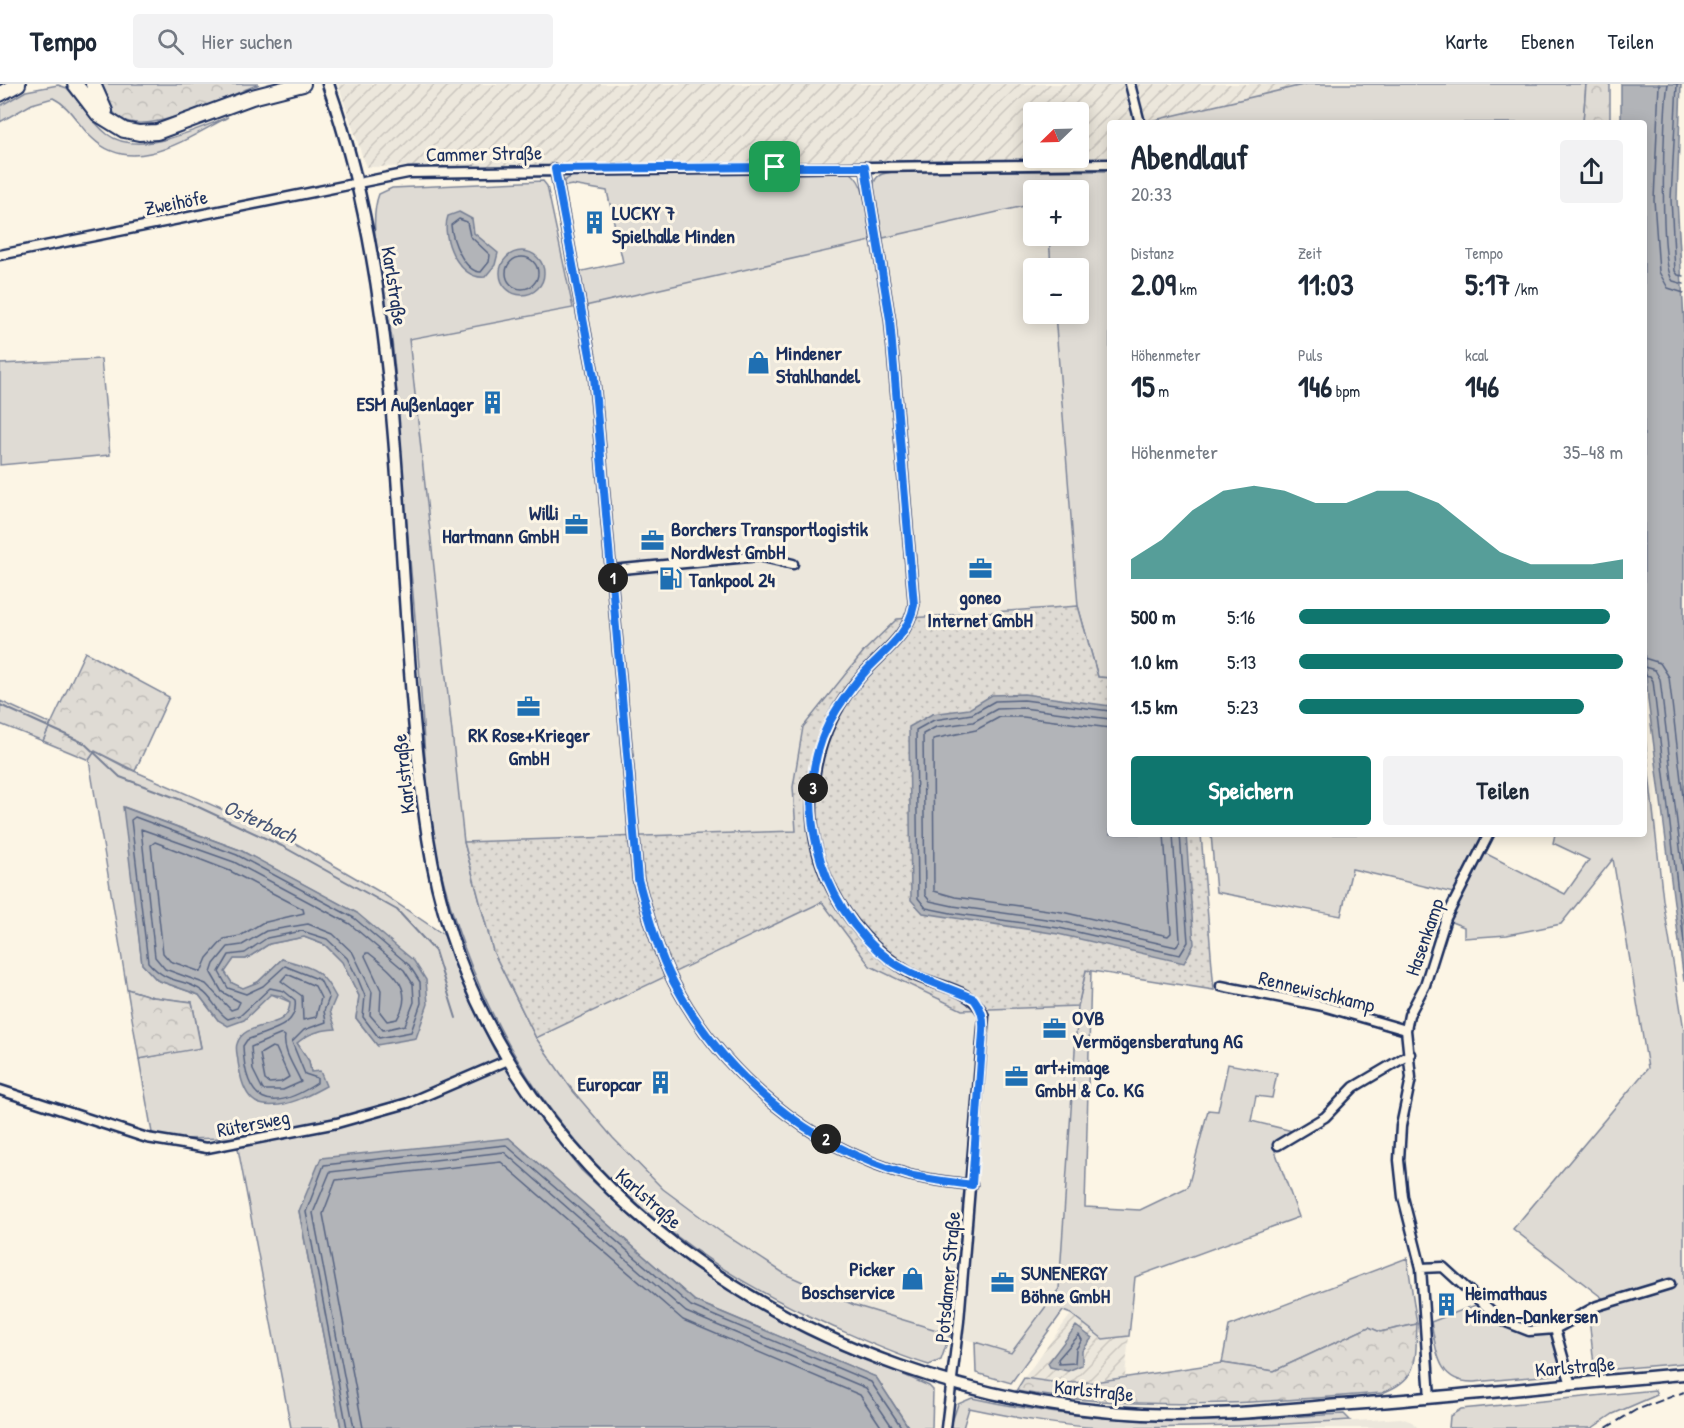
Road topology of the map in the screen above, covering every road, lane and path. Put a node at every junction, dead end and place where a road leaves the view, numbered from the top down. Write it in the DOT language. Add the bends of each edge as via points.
graph roads {
  1 [pos="18,84"];
  2 [pos="75,84"];
  3 [pos="93,84"];
  4 [pos="276,84"];
  5 [pos="303,84"];
  6 [pos="328,84"];
  7 [pos="1131,84"];
  8 [pos="0,94"];
  9 [pos="252,98"];
  10 [pos="1139,120"];
  11 [pos="111,123"];
  12 [pos="1107,164"];
  13 [pos="865,167"];
  14 [pos="555,169"];
  15 [pos="358,182"];
  16 [pos="0,255"];
  17 [pos="793,564"];
  18 [pos="612,570"];
  19 [pos="1487,837"];
  20 [pos="1221,986"];
  21 [pos="1406,1030"];
  22 [pos="1410,1054"];
  23 [pos="508,1060"];
  24 [pos="0,1090"];
  25 [pos="1278,1145"];
  26 [pos="972,1185"];
  27 [pos="1421,1268"];
  28 [pos="1670,1284"];
  29 [pos="1555,1329"];
  30 [pos="1684,1374"];
  31 [pos="953,1384"];
  32 [pos="1570,1385"];
  33 [pos="1430,1398"];
  34 [pos="946,1428"];
  1 -- 8 [label="main road"];
  2 -- 11 [label="main road" via="98,114"];
  3 -- 11 [label="main road"];
  4 -- 9 [label="main road"];
  5 -- 9 [label="main road"];
  6 -- 15 [label="street"];
  7 -- 10 [label="street"];
  9 -- 11 [label="main road" via="157,132 139,133"];
  12 -- 13 [label="street, Cammer Straße"];
  13 -- 14 [label="street, Cammer Straße"];
  13 -- 26 [label="street" via="890,320 914,605 907,627 852,687 828,727 814,775 813,830 818,857 840,904 872,944 911,974 974,999 980,1007 984,1016"];
  14 -- 15 [label="street, Cammer Straße" via="408,173"];
  14 -- 18 [label="street, Potsdamer Straße" via="594,377"];
  15 -- 16 [label="street, Zweihöfe"];
  15 -- 23 [label="street, Karlstraße" via="382,317 429,841 453,940"];
  17 -- 18 [label="street" via="759,556"];
  18 -- 26 [label="street, Potsdamer Straße" via="638,879 661,953 687,1005 702,1029 743,1075 812,1131 909,1175"];
  19 -- 21 [label="street, Hasenkamp" via="1446,918"];
  20 -- 21 [label="street, Rennewischkamp" via="1323,1006"];
  21 -- 22 [label="street, Hasenkamp"];
  22 -- 25 [label="street" via="1354,1087 1325,1118"];
  22 -- 27 [label="street, Hasenkamp" via="1411,1078 1399,1160 1403,1197"];
  23 -- 24 [label="street, Rütersweg" via="408,1103 337,1123 207,1148 147,1138"];
  23 -- 31 [label="street, Karlstraße" via="569,1147 640,1217 686,1253 730,1283 821,1333"];
  26 -- 31 [label="street, Potsdamer Straße"];
  27 -- 29 [label="street" via="1443,1267 1489,1310 1516,1328"];
  27 -- 33 [label="street, Hasenkamp"];
  28 -- 29 [label="street" via="1597,1306"];
  29 -- 32 [label="street"];
  30 -- 32 [label="street, Karlstraße"];
  31 -- 33 [label="street, Karlstraße" via="1088,1410 1146,1414 1216,1414"];
  31 -- 34 [label="street, Potsdamer Straße"];
  32 -- 33 [label="street, Karlstraße"];
}
